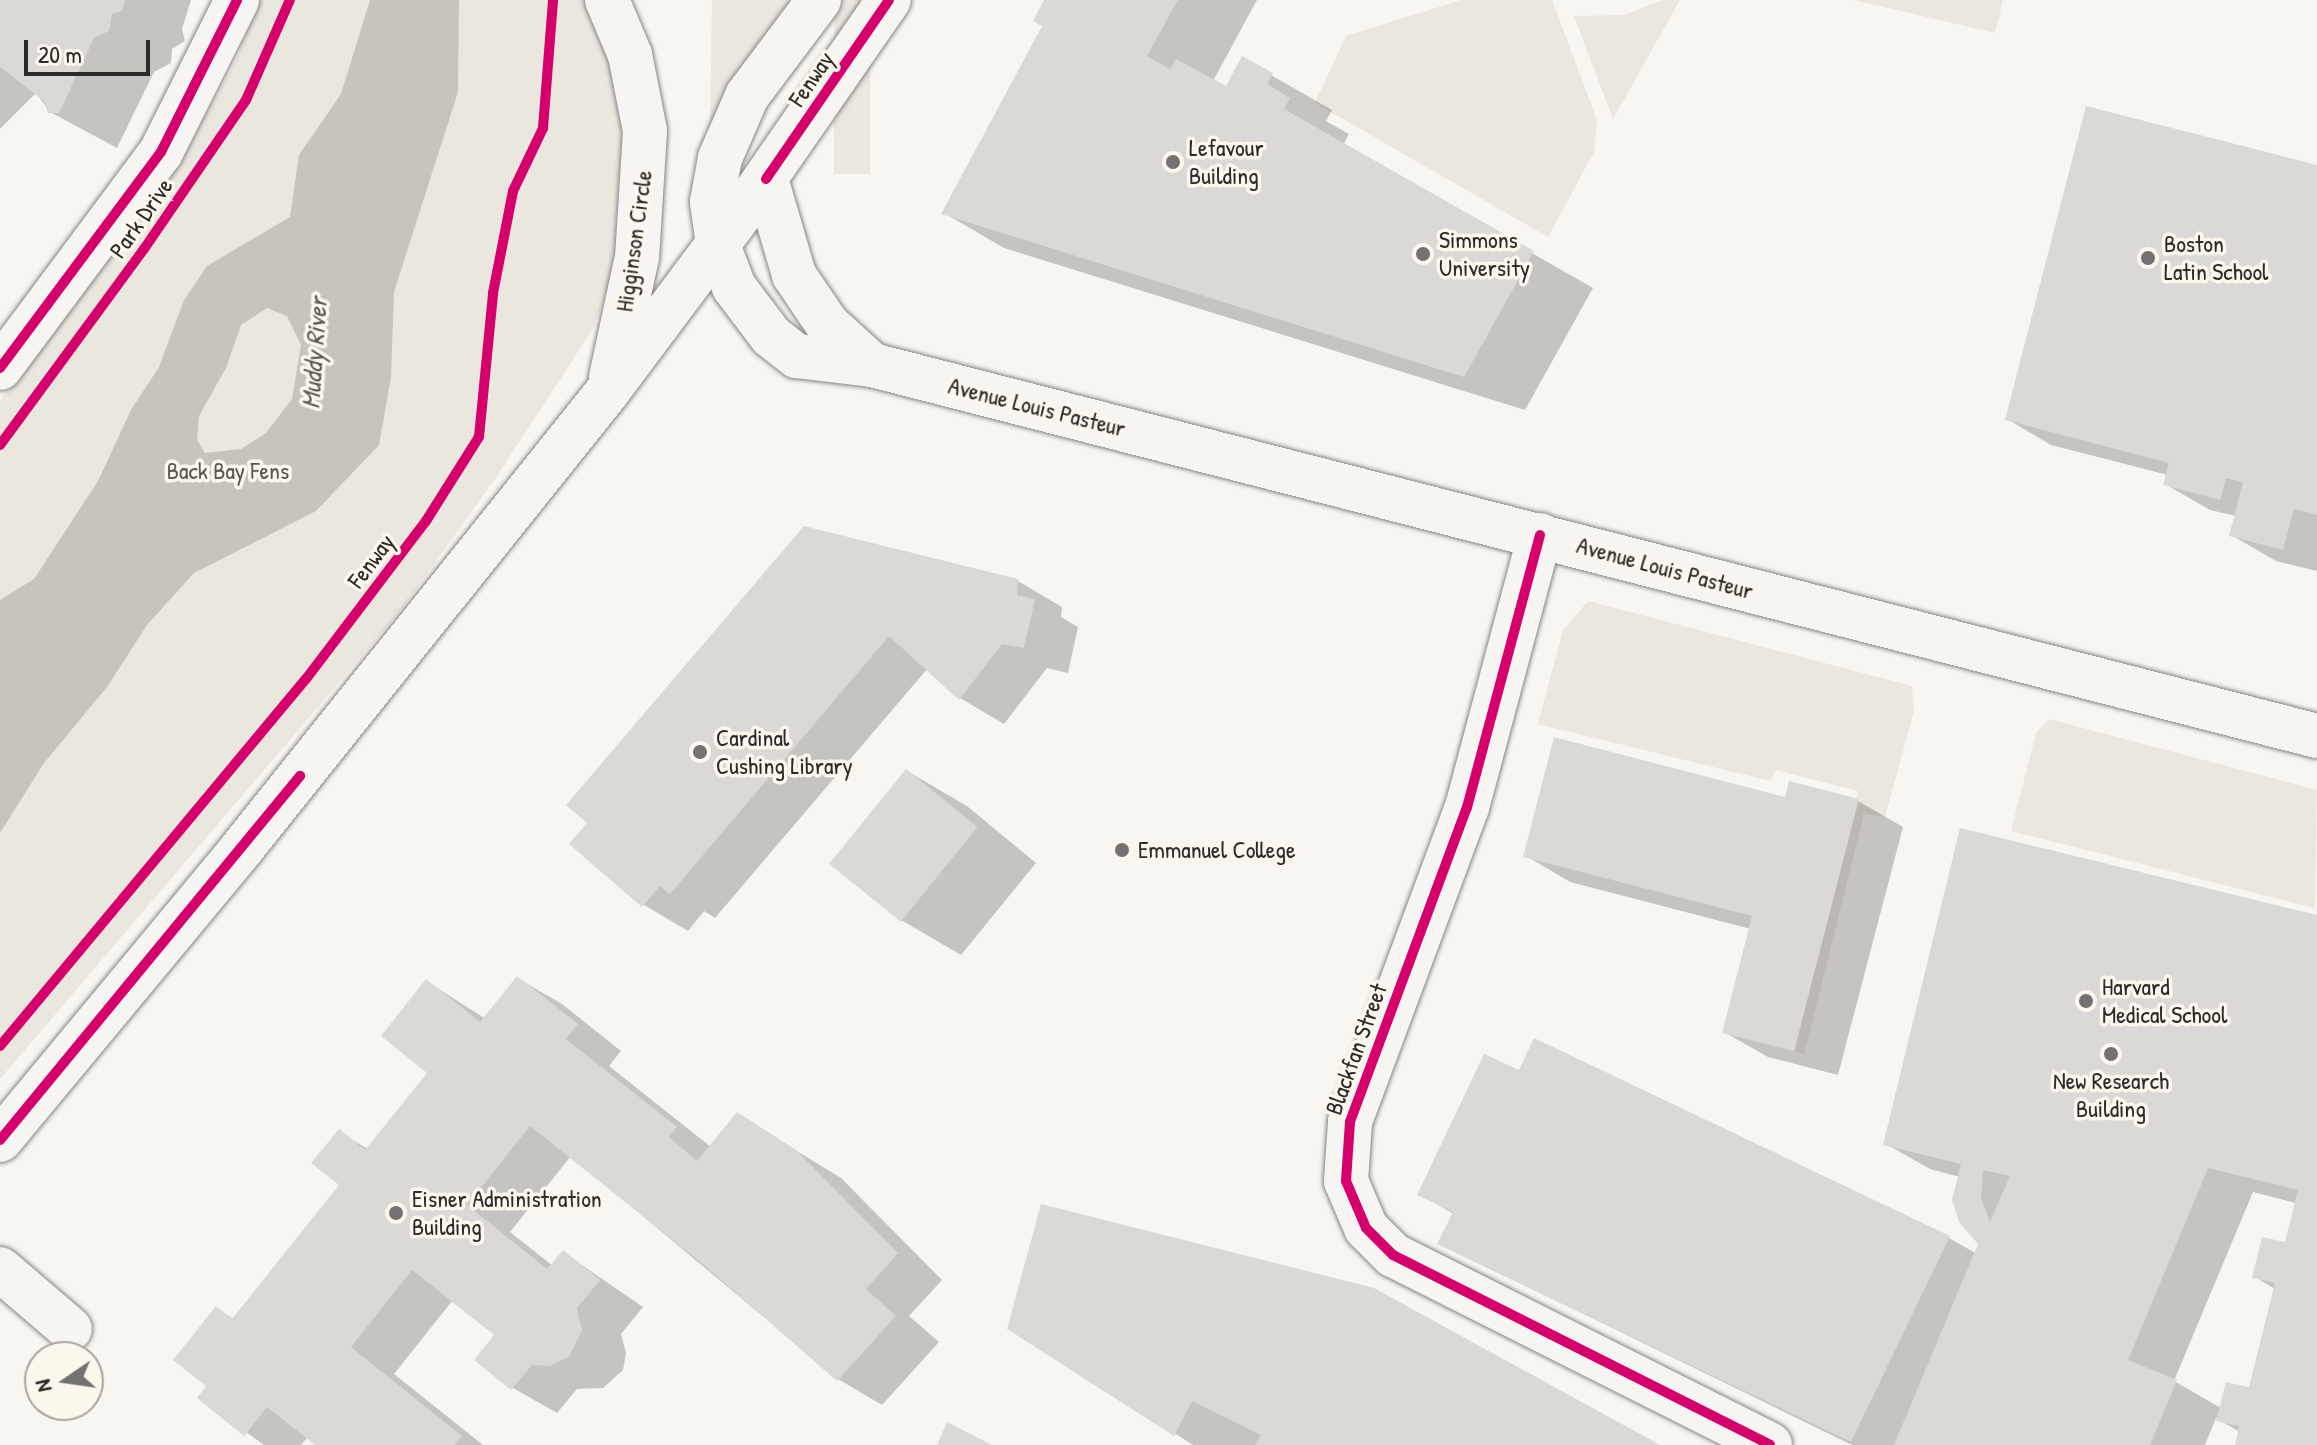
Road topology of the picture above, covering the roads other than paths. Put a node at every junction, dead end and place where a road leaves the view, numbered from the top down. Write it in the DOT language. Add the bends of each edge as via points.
graph roads {
  1 [pos="237,0"];
  2 [pos="607,0"];
  3 [pos="819,0"];
  4 [pos="889,0"];
  5 [pos="766,179"];
  6 [pos="718,245"];
  7 [pos="872,365"];
  8 [pos="0,368"];
  9 [pos="608,391"];
  10 [pos="1540,535"];
  11 [pos="2317,736"];
  12 [pos="0,1140"];
  13 [pos="0,1269"];
  14 [pos="70,1329"];
  15 [pos="1770,1445"];
  1 -- 8 [label="main road, Park Drive" via="161,152"];
  2 -- 9 [label="main road, Higginson Circle" via="637,84 645,156 637,257"];
  3 -- 6 [label="main road, Fenway" via="762,71 726,141 712,202"];
  4 -- 5 [label="main road, Fenway"];
  5 -- 6 [label="main road, Fenway"];
  5 -- 7 [label="main road, Avenue Louis Pasteur" via="794,275 827,324"];
  6 -- 7 [label="main road, Avenue Louis Pasteur" via="748,310 782,345 816,362"];
  6 -- 9 [label="main road, Fenway"];
  7 -- 10 [label="main road, Avenue Louis Pasteur"];
  9 -- 12 [label="main road, Fenway" via="243,847"];
  10 -- 11 [label="main road, Avenue Louis Pasteur"];
  10 -- 15 [label="main road, Blackfan Street" via="1467,807 1356,1101 1345,1140 1346,1181 1366,1228 1393,1255"];
  13 -- 14 [label="main road"];
}
